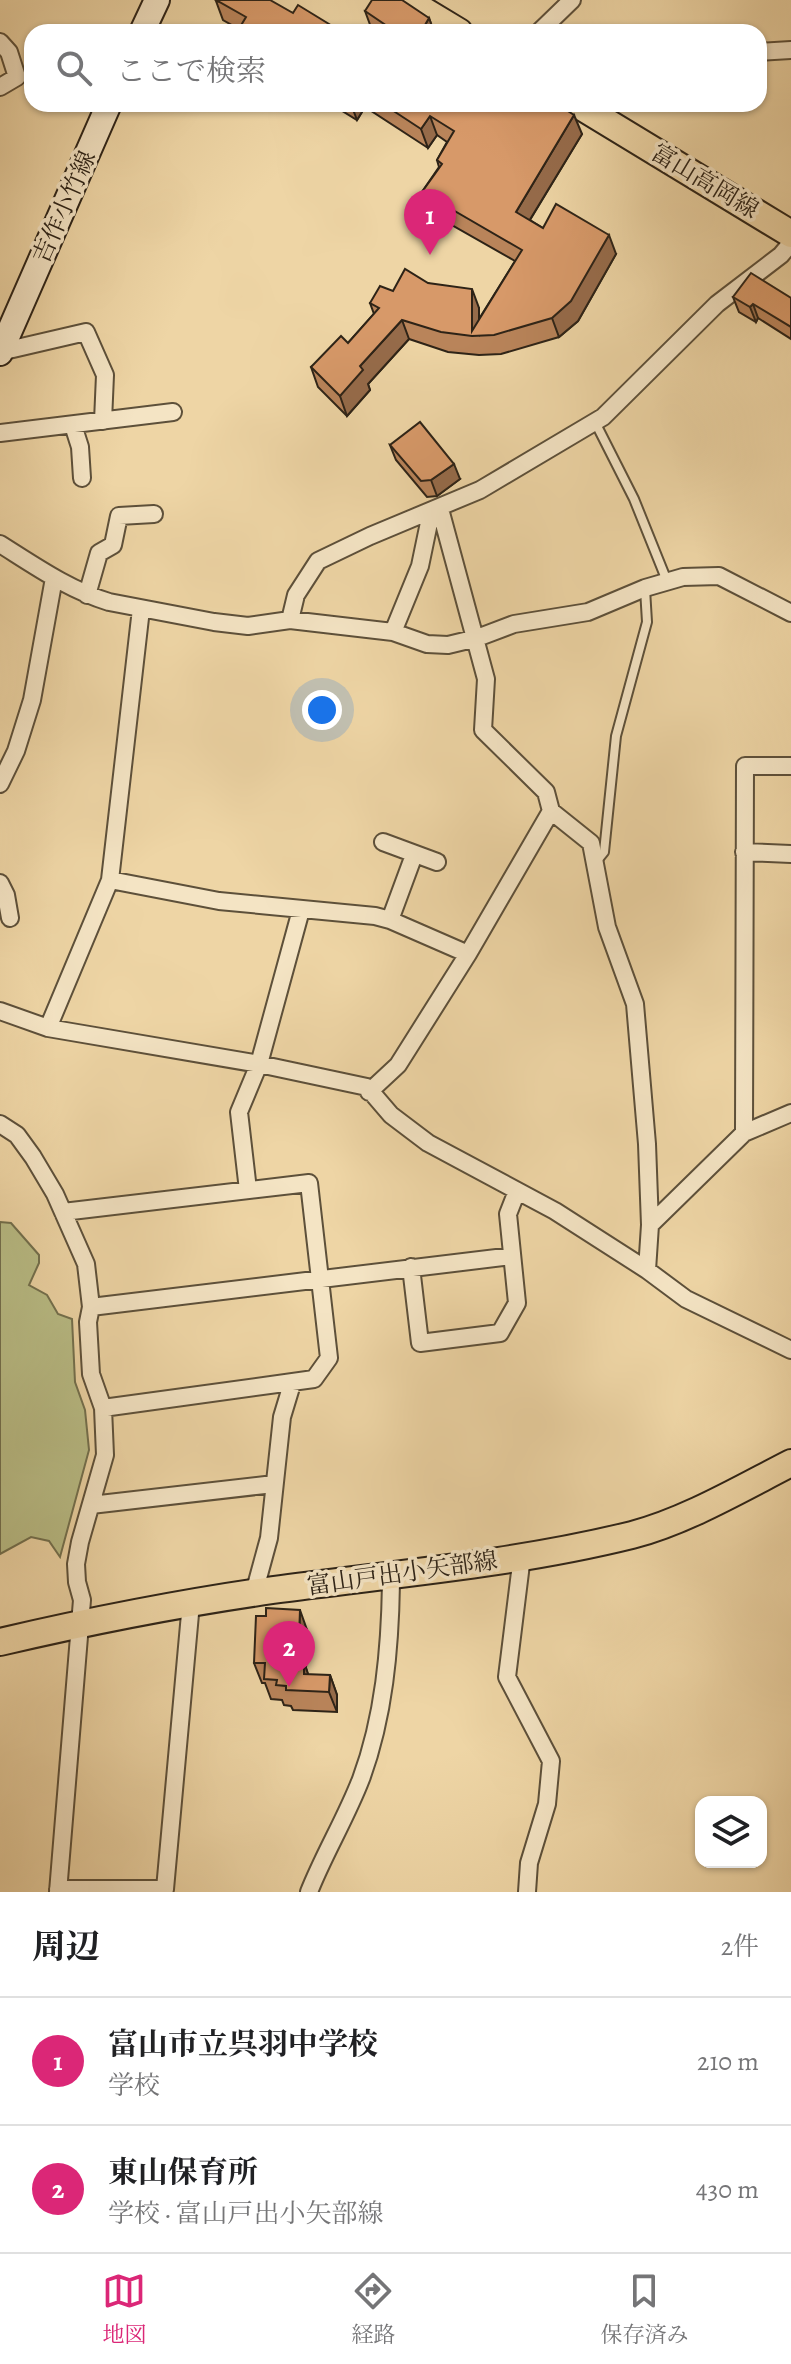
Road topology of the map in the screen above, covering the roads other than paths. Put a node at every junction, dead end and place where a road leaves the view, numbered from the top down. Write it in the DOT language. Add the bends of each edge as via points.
graph roads {
  1 [pos="157,0"];
  2 [pos="406,0"];
  3 [pos="572,0"];
  4 [pos="146,24"];
  5 [pos="446,24"];
  6 [pos="547,24"];
  7 [pos="0,42"];
  8 [pos="791,50"];
  9 [pos="767,52"];
  10 [pos="0,87"];
  11 [pos="105,112"];
  12 [pos="590,112"];
  13 [pos="791,234"];
  14 [pos="791,243"];
  15 [pos="0,352"];
  16 [pos="173,412"];
  17 [pos="103,421"];
  18 [pos="594,422"];
  19 [pos="73,425"];
  20 [pos="0,433"];
  21 [pos="82,478"];
  22 [pos="436,511"];
  23 [pos="154,514"];
  24 [pos="0,544"];
  25 [pos="54,578"];
  26 [pos="667,581"];
  27 [pos="645,588"];
  28 [pos="87,595"];
  29 [pos="141,609"];
  30 [pos="791,613"];
  31 [pos="290,620"];
  32 [pos="393,632"];
  33 [pos="477,638"];
  34 [pos="791,766"];
  35 [pos="0,784"];
  36 [pos="551,811"];
  37 [pos="383,842"];
  38 [pos="744,852"];
  39 [pos="791,854"];
  40 [pos="414,855"];
  41 [pos="437,862"];
  42 [pos="595,863"];
  43 [pos="110,880"];
  44 [pos="0,883"];
  45 [pos="301,910"];
  46 [pos="10,918"];
  47 [pos="390,920"];
  48 [pos="468,954"];
  49 [pos="0,1011"];
  50 [pos="48,1028"];
  51 [pos="259,1064"];
  52 [pos="369,1092"];
  53 [pos="791,1113"];
  54 [pos="0,1124"];
  55 [pos="744,1133"];
  56 [pos="248,1190"];
  57 [pos="517,1191"];
  58 [pos="63,1212"];
  59 [pos="650,1225"];
  60 [pos="512,1256"];
  61 [pos="411,1267"];
  62 [pos="647,1270"];
  63 [pos="320,1278"];
  64 [pos="91,1307"];
  65 [pos="791,1350"];
  66 [pos="292,1384"];
  67 [pos="103,1408"];
  68 [pos="791,1463"];
  69 [pos="274,1484"];
  70 [pos="91,1505"];
  71 [pos="522,1556"];
  72 [pos="391,1583"];
  73 [pos="254,1593"];
  74 [pos="191,1603"];
  75 [pos="80,1623"];
  76 [pos="0,1642"];
  77 [pos="58,1890"];
  78 [pos="309,1892"];
  79 [pos="527,1892"];
  1 -- 4 [label="main road"];
  2 -- 5 [label="main road"];
  3 -- 6 [label="street"];
  7 -- 10 [label="street" via="17,77"];
  8 -- 9 [label="street"];
  11 -- 15 [label="main road, 吉作小竹線"];
  12 -- 13 [label="main road, 富山高岡線"];
  14 -- 18 [label="street" via="717,304"];
  15 -- 17 [label="street" via="86,332 105,375"];
  16 -- 17 [label="street"];
  17 -- 19 [label="street"];
  18 -- 22 [label="street"];
  18 -- 26 [label="lane" via="634,499"];
  19 -- 20 [label="street"];
  19 -- 21 [label="street"];
  22 -- 31 [label="street" via="318,561 296,595"];
  22 -- 32 [label="street"];
  22 -- 33 [label="street"];
  23 -- 28 [label="street" via="119,516 113,545 99,553"];
  24 -- 25 [label="street"];
  25 -- 28 [label="street"];
  25 -- 35 [label="street" via="32,700"];
  26 -- 27 [label="street"];
  26 -- 30 [label="street" via="719,576"];
  27 -- 33 [label="street" via="588,612 514,624"];
  27 -- 42 [label="lane" via="647,622 616,736 604,852"];
  28 -- 29 [label="street"];
  29 -- 31 [label="street" via="248,626"];
  29 -- 43 [label="street"];
  31 -- 32 [label="street"];
  32 -- 33 [label="street" via="427,644"];
  33 -- 36 [label="street" via="486,679 483,730 546,792"];
  34 -- 38 [label="street" via="745,766"];
  36 -- 42 [label="street" via="591,843"];
  36 -- 48 [label="street"];
  37 -- 40 [label="street"];
  38 -- 39 [label="street"];
  38 -- 55 [label="street"];
  40 -- 41 [label="street"];
  40 -- 47 [label="street"];
  42 -- 59 [label="street" via="607,927 635,1004"];
  43 -- 45 [label="street"];
  43 -- 50 [label="street"];
  44 -- 46 [label="street"];
  45 -- 47 [label="street"];
  45 -- 51 [label="street"];
  47 -- 48 [label="street"];
  48 -- 52 [label="street" via="398,1065"];
  49 -- 50 [label="street"];
  50 -- 51 [label="street"];
  51 -- 52 [label="street" via="367,1087"];
  51 -- 56 [label="street" via="239,1112"];
  52 -- 57 [label="street" via="407,1129"];
  53 -- 55 [label="street"];
  54 -- 58 [label="street" via="25,1146"];
  55 -- 59 [label="street"];
  56 -- 58 [label="street"];
  56 -- 63 [label="street" via="309,1183"];
  57 -- 60 [label="street" via="508,1214"];
  57 -- 62 [label="street"];
  58 -- 64 [label="street" via="86,1264"];
  59 -- 62 [label="street"];
  60 -- 61 [label="street"];
  60 -- 61 [label="street" via="517,1303 500,1333 420,1343"];
  61 -- 63 [label="street"];
  62 -- 65 [label="street" via="686,1299"];
  63 -- 64 [label="street"];
  63 -- 66 [label="street" via="329,1358 314,1379"];
  64 -- 67 [label="street" via="91,1374"];
  66 -- 67 [label="street"];
  66 -- 69 [label="street"];
  67 -- 70 [label="street" via="105,1455"];
  68 -- 71 [label="main road, 富山戸出小矢部線" via="634,1534"];
  69 -- 70 [label="street"];
  69 -- 73 [label="street" via="269,1538"];
  70 -- 75 [label="street" via="76,1564"];
  71 -- 73 [label="main road, 富山戸出小矢部線"];
  71 -- 79 [label="street" via="507,1677 551,1761"];
  72 -- 78 [label="street" via="379,1718 360,1781"];
  73 -- 74 [label="main road, 富山戸出小矢部線"];
  74 -- 75 [label="main road, 富山戸出小矢部線"];
  74 -- 77 [label="street" via="165,1889"];
  75 -- 76 [label="main road, 富山戸出小矢部線"];
  75 -- 77 [label="street"];
}
